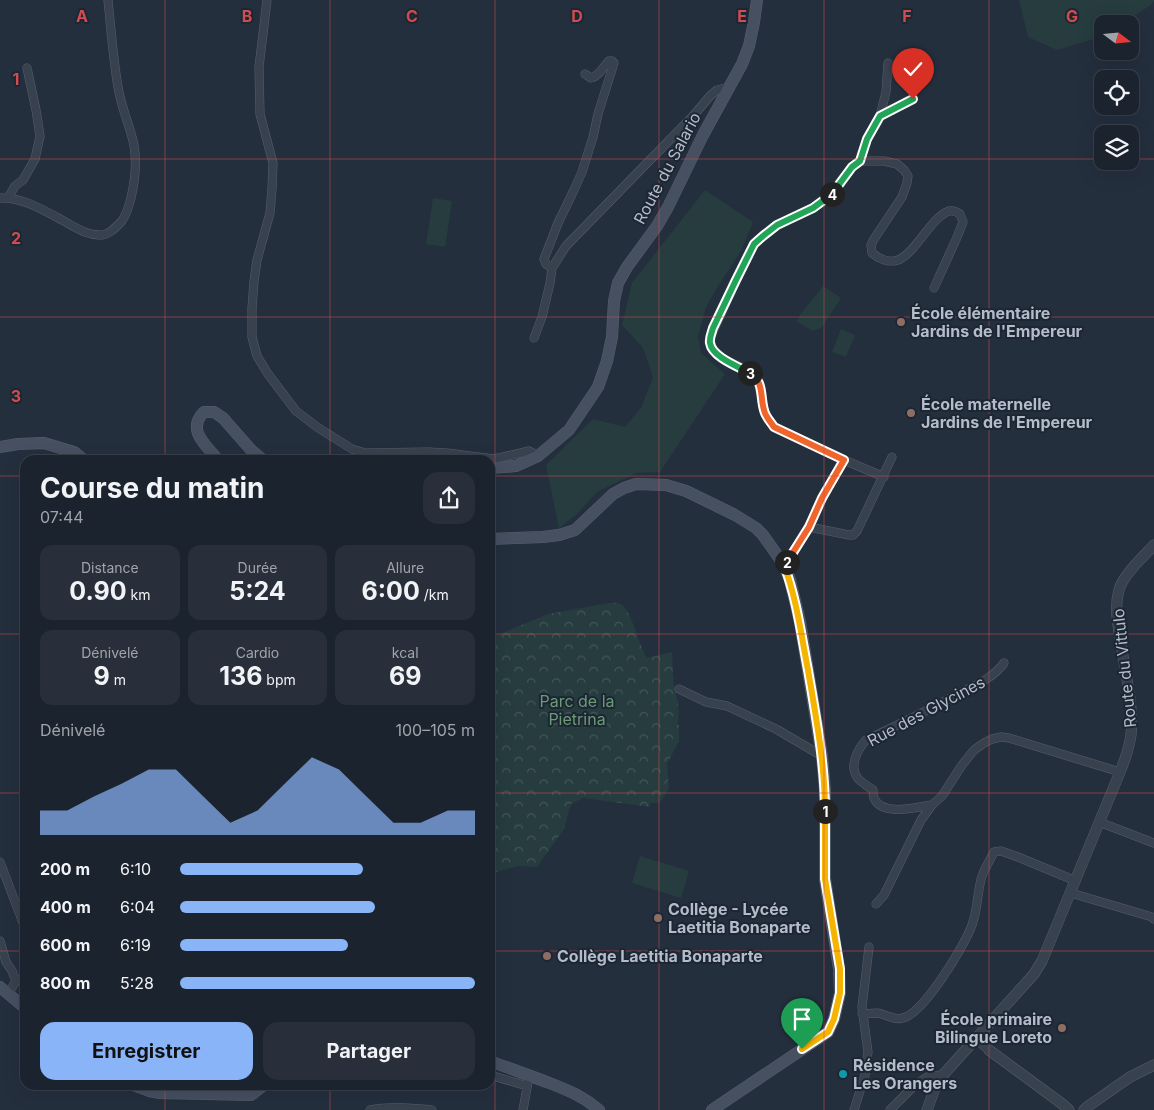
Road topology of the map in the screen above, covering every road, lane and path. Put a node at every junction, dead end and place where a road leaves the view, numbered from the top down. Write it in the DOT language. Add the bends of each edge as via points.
graph roads {
  1 [pos="108,0"];
  2 [pos="267,0"];
  3 [pos="757,0"];
  4 [pos="888,63"];
  5 [pos="27,68"];
  6 [pos="585,74"];
  7 [pos="729,87"];
  8 [pos="913,99"];
  9 [pos="880,116"];
  10 [pos="860,161"];
  11 [pos="4,198"];
  12 [pos="552,268"];
  13 [pos="934,288"];
  14 [pos="534,338"];
  15 [pos="0,447"];
  16 [pos="78,455"];
  17 [pos="214,455"];
  18 [pos="257,455"];
  19 [pos="463,455"];
  20 [pos="538,456"];
  21 [pos="892,457"];
  22 [pos="495,459"];
  23 [pos="844,460"];
  24 [pos="495,468"];
  25 [pos="884,477"];
  26 [pos="809,527"];
  27 [pos="495,539"];
  28 [pos="1154,545"];
  29 [pos="784,565"];
  30 [pos="1004,663"];
  31 [pos="679,688"];
  32 [pos="822,756"];
  33 [pos="1120,772"];
  34 [pos="932,806"];
  35 [pos="1099,822"];
  36 [pos="1154,843"];
  37 [pos="0,862"];
  38 [pos="1076,881"];
  39 [pos="1071,893"];
  40 [pos="876,904"];
  41 [pos="20,915"];
  42 [pos="1154,919"];
  43 [pos="0,941"];
  44 [pos="869,947"];
  45 [pos="4,990"];
  46 [pos="20,1004"];
  47 [pos="862,1014"];
  48 [pos="975,1038"];
  49 [pos="989,1050"];
  50 [pos="495,1064"];
  51 [pos="1154,1065"];
  52 [pos="943,1075"];
  53 [pos="495,1076"];
  54 [pos="525,1079"];
  55 [pos="144,1090"];
  56 [pos="258,1090"];
  57 [pos="370,1110"];
  58 [pos="432,1110"];
  59 [pos="523,1110"];
  60 [pos="599,1110"];
  61 [pos="712,1110"];
  62 [pos="854,1110"];
  63 [pos="890,1110"];
  64 [pos="927,1110"];
  65 [pos="1068,1110"];
  66 [pos="1084,1110"];
  1 -- 11 [label="street" via="118,88 136,161 134,188 123,220 104,235 91,234 32,204"];
  2 -- 19 [label="street" via="259,68 260,114 273,164 270,214 254,281 252,336 257,356 296,411 352,449 365,453"];
  3 -- 7 [label="main road, Route du Salario" via="749,46"];
  4 -- 9 [label="street"];
  5 -- 11 [label="street" via="40,136 35,159 23,180"];
  6 -- 12 [label="street" via="594,77 609,61 614,63 582,172 544,259"];
  7 -- 12 [label="street" via="710,96 566,246"];
  7 -- 20 [label="main road, Route du Salario" via="668,207 618,284 612,337 598,388 569,430"];
  8 -- 9 [label="street"];
  9 -- 10 [label="street" via="867,139"];
  10 -- 13 [label="street" via="897,164 908,176 902,197 874,239 872,253 879,258 898,260 940,217 955,210 960,214 963,222"];
  10 -- 23 [label="street" via="830,196 777,225 754,244 713,328 710,344 718,356 754,375 761,388 764,410 774,427"];
  12 -- 14 [label="street" via="542,317"];
  15 -- 16 [label="main road" via="44,443"];
  17 -- 18 [label="main road" via="198,435 196,426 204,412 214,412 223,418"];
  20 -- 22 [label="street" via="528,451"];
  20 -- 24 [label="main road, Route du Salario" via="516,466"];
  21 -- 25 [label="street"];
  23 -- 25 [label="street"];
  23 -- 26 [label="street"];
  25 -- 26 [label="street" via="853,534"];
  26 -- 29 [label="street"];
  27 -- 29 [label="main road" via="543,537 575,530 613,494 636,484 666,485 686,491 748,522 763,535"];
  28 -- 33 [label="street, Route du Vittulo" via="1126,576 1116,603 1132,723 1128,752"];
  29 -- 32 [label="main road" via="800,622"];
  30 -- 34 [label="street, Rue des Glycines" via="985,680 866,740 859,748 854,770 857,778 873,790 881,806 892,810"];
  31 -- 32 [label="street" via="776,729"];
  32 -- 61 [label="main road" via="825,879 840,969 840,993 834,1019 828,1032"];
  33 -- 34 [label="street" via="1001,737 974,750"];
  33 -- 35 [label="street, Route du Vittulo"];
  34 -- 40 [label="street" via="921,820 884,895"];
  35 -- 36 [label="street"];
  35 -- 38 [label="street, Route du Vittulo"];
  37 -- 41 [label="street"];
  38 -- 39 [label="street, Route du Vittulo"];
  38 -- 47 [label="street" via="1018,857 994,852 982,876 972,925 954,961 935,988 913,1013 902,1019 878,1013"];
  39 -- 42 [label="street"];
  39 -- 48 [label="street, Route du Vittulo" via="1034,974"];
  43 -- 45 [label="street" via="16,980"];
  44 -- 47 [label="street"];
  45 -- 46 [label="main road"];
  47 -- 62 [label="street" via="868,1052 865,1076"];
  48 -- 49 [label="street"];
  48 -- 52 [label="street, Route du Vittulo"];
  49 -- 65 [label="street"];
  50 -- 54 [label="main road"];
  51 -- 66 [label="street" via="1130,1077"];
  52 -- 63 [label="street" via="929,1076"];
  52 -- 64 [label="street, Route du Vittulo"];
  53 -- 54 [label="street"];
  54 -- 59 [label="street"];
  54 -- 60 [label="main road" via="580,1096"];
  55 -- 56 [label="main road" via="251,1095"];
  57 -- 58 [label="street"];
}
